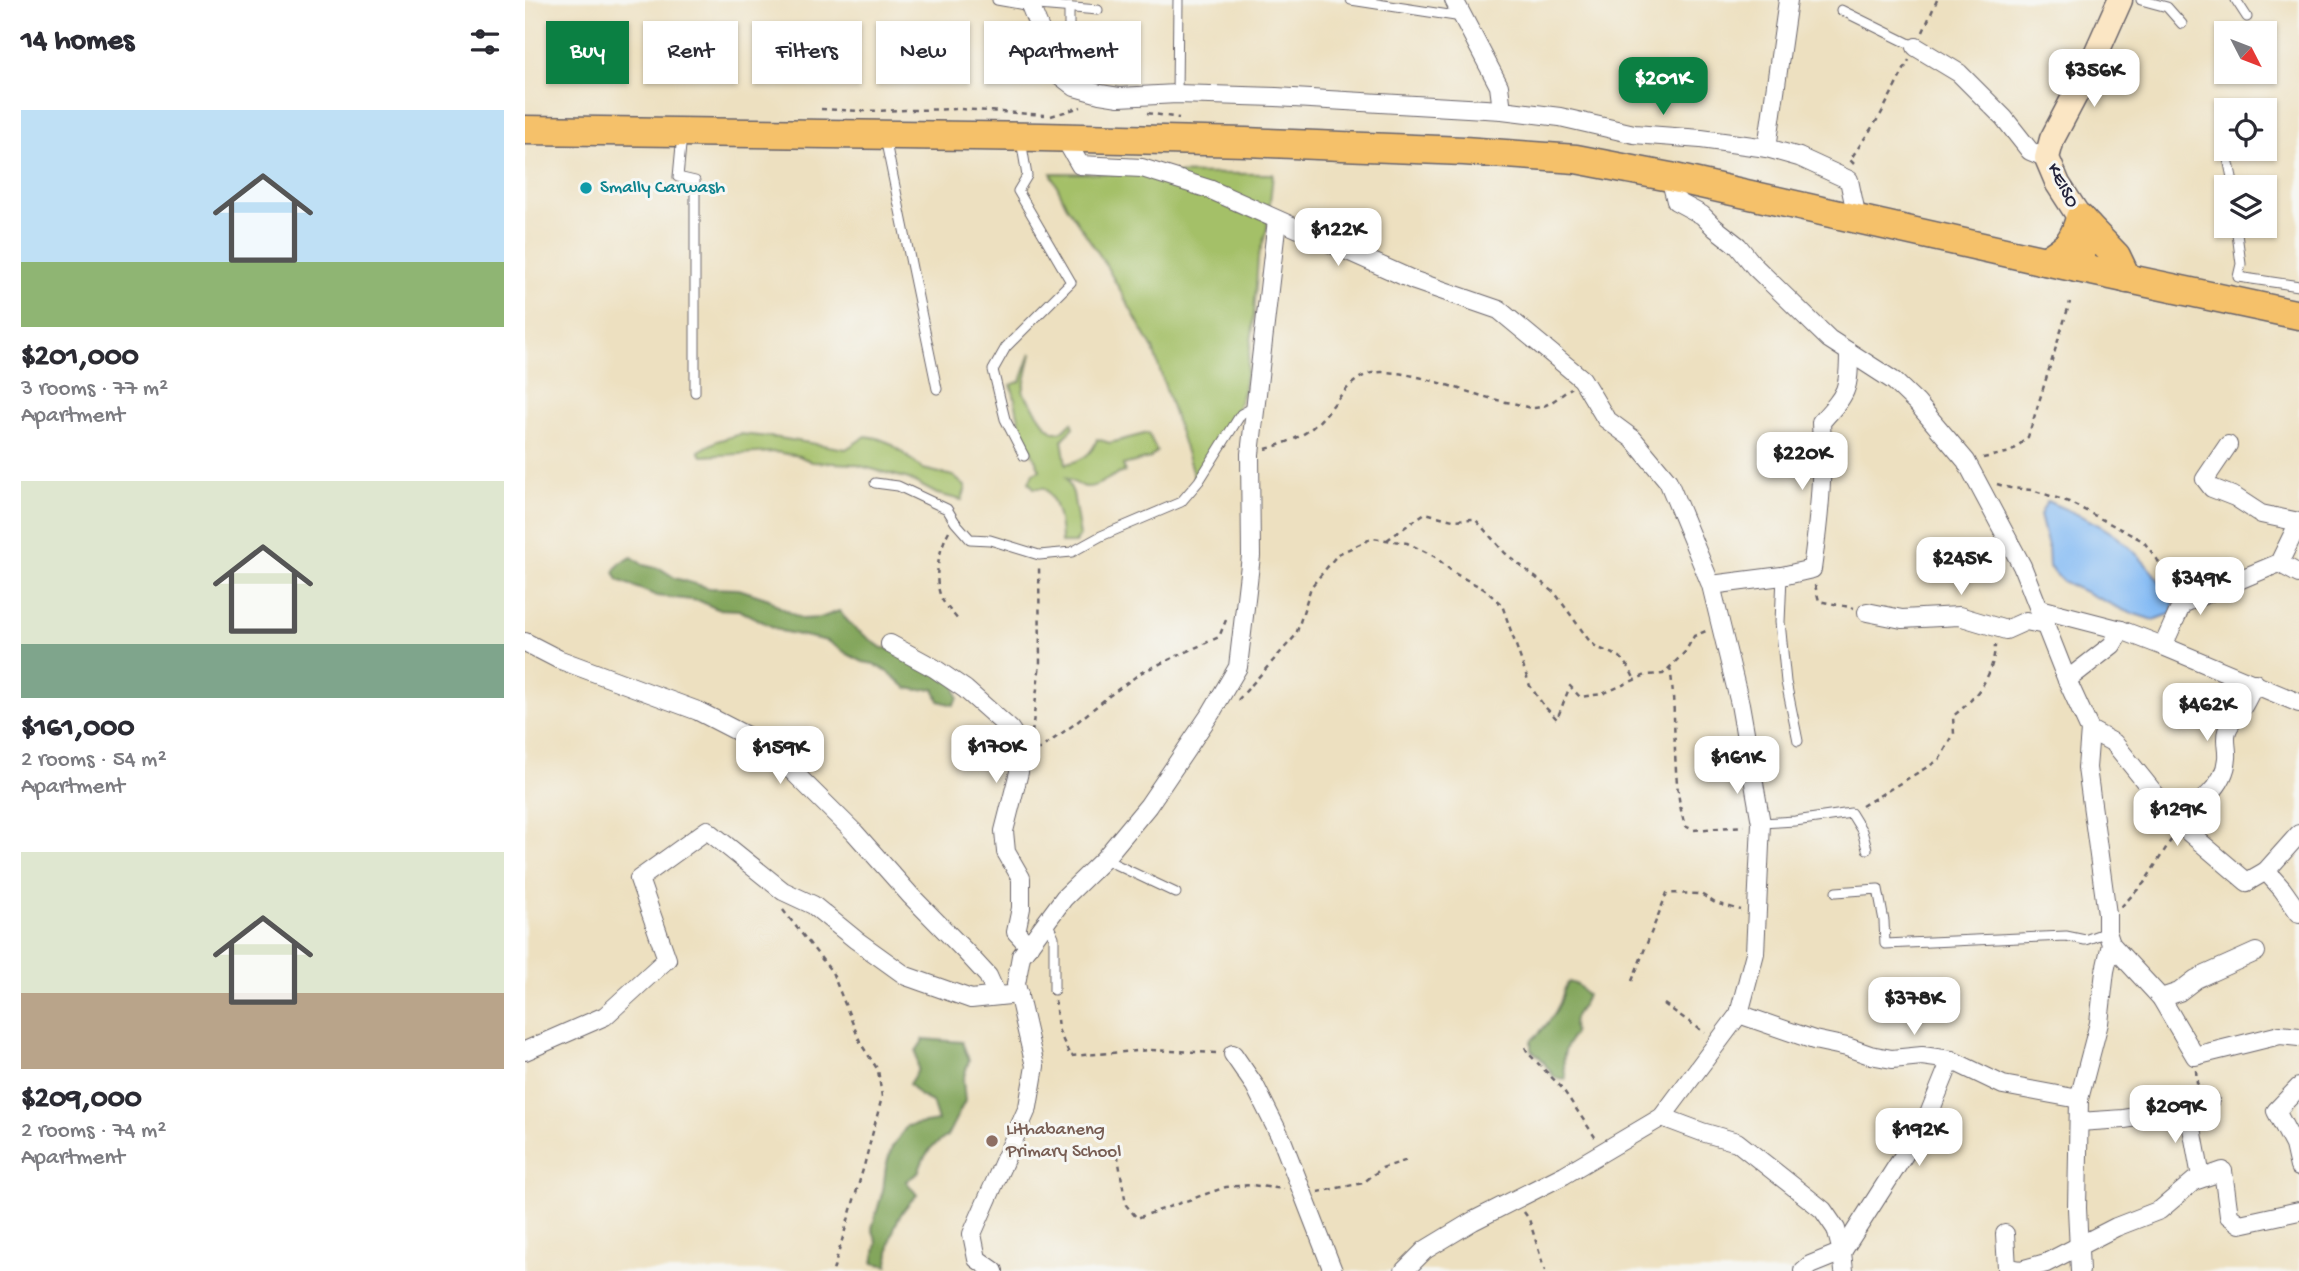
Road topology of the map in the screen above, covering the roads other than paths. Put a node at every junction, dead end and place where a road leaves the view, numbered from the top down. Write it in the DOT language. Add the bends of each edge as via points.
graph roads {
  1 [pos="997,0"];
  2 [pos="1178,0"];
  3 [pos="1351,0"];
  4 [pos="1454,0"];
  5 [pos="1788,0"];
  6 [pos="2236,0"];
  7 [pos="2123,1"];
  8 [pos="1030,6"];
  9 [pos="1069,7"];
  10 [pos="1098,10"];
  11 [pos="1841,10"];
  12 [pos="1462,17"];
  13 [pos="2247,17"];
  14 [pos="1069,21"];
  15 [pos="2182,24"];
  16 [pos="1916,47"];
  17 [pos="1177,94"];
  18 [pos="1502,110"];
  19 [pos="525,130"];
  20 [pos="682,133"];
  21 [pos="1044,133"];
  22 [pos="885,136"];
  23 [pos="1767,148"];
  24 [pos="2047,158"];
  25 [pos="1670,177"];
  26 [pos="1857,218"];
  27 [pos="1277,220"];
  28 [pos="2084,223"];
  29 [pos="2238,238"];
  30 [pos="2045,261"];
  31 [pos="2077,268"];
  32 [pos="2127,279"];
  33 [pos="2299,286"];
  34 [pos="2288,303"];
  35 [pos="1849,352"];
  36 [pos="937,389"];
  37 [pos="695,392"];
  38 [pos="1254,407"];
  39 [pos="2228,445"];
  40 [pos="1024,456"];
  41 [pos="875,483"];
  42 [pos="2299,522"];
  43 [pos="2279,563"];
  44 [pos="2299,575"];
  45 [pos="1782,576"];
  46 [pos="1711,585"];
  47 [pos="1867,612"];
  48 [pos="2042,617"];
  49 [pos="2121,630"];
  50 [pos="525,642"];
  51 [pos="890,645"];
  52 [pos="2162,646"];
  53 [pos="2067,680"];
  54 [pos="2255,683"];
  55 [pos="2299,703"];
  56 [pos="2090,730"];
  57 [pos="1798,741"];
  58 [pos="2176,821"];
  59 [pos="1761,825"];
  60 [pos="2299,834"];
  61 [pos="1867,849"];
  62 [pos="1104,859"];
  63 [pos="2266,871"];
  64 [pos="1836,892"];
  65 [pos="1176,893"];
  66 [pos="2299,913"];
  67 [pos="1047,922"];
  68 [pos="2109,939"];
  69 [pos="1029,946"];
  70 [pos="2256,952"];
  71 [pos="1054,990"];
  72 [pos="1019,995"];
  73 [pos="997,996"];
  74 [pos="2161,998"];
  75 [pos="1739,1014"];
  76 [pos="2299,1037"];
  77 [pos="525,1051"];
  78 [pos="1233,1055"];
  79 [pos="1951,1060"];
  80 [pos="2299,1087"];
  81 [pos="2079,1099"];
  82 [pos="2210,1100"];
  83 [pos="2187,1106"];
  84 [pos="1662,1117"];
  85 [pos="2079,1122"];
  86 [pos="2297,1146"];
  87 [pos="2299,1167"];
  88 [pos="2201,1177"];
  89 [pos="2299,1211"];
  90 [pos="2005,1234"];
  91 [pos="2078,1245"];
  92 [pos="1842,1252"];
  93 [pos="994,1271"];
  94 [pos="1333,1271"];
  95 [pos="1404,1271"];
  96 [pos="1803,1271"];
  97 [pos="1845,1271"];
  98 [pos="2080,1271"];
  1 -- 8 [label="lane"];
  2 -- 17 [label="lane"];
  3 -- 12 [label="lane"];
  4 -- 12 [label="street"];
  5 -- 23 [label="street"];
  6 -- 13 [label="lane"];
  7 -- 15 [label="lane" via="2167,8"];
  7 -- 24 [label="street, KEISO" via="2052,139"];
  8 -- 9 [label="lane"];
  8 -- 17 [label="street" via="1058,74 1075,87 1119,97"];
  9 -- 10 [label="lane"];
  9 -- 14 [label="lane"];
  11 -- 16 [label="lane"];
  12 -- 18 [label="street" via="1499,86"];
  16 -- 24 [label="street" via="1959,74 2030,151"];
  17 -- 18 [label="street"];
  18 -- 23 [label="street" via="1634,134"];
  19 -- 20 [label="main road"];
  20 -- 22 [label="main road"];
  20 -- 37 [label="lane" via="678,177 695,181"];
  21 -- 22 [label="main road"];
  21 -- 25 [label="main road" via="1464,151 1576,159"];
  21 -- 27 [label="street" via="1080,164 1142,168 1209,190"];
  21 -- 40 [label="lane" via="1018,191 1071,282 1006,347 993,370 1005,419"];
  22 -- 36 [label="lane"];
  23 -- 26 [label="street" via="1852,172"];
  24 -- 28 [label="street, KEISO"];
  25 -- 26 [label="main road"];
  25 -- 35 [label="street" via="1676,201 1702,215 1738,246 1829,339"];
  26 -- 30 [label="main road"];
  27 -- 38 [label="street"];
  27 -- 46 [label="street" via="1415,281 1499,310 1582,379 1606,419 1633,439 1668,481"];
  28 -- 30 [label="main road" via="2067,248"];
  28 -- 31 [label="main road"];
  28 -- 32 [label="main road" via="2116,256"];
  29 -- 34 [label="lane" via="2238,277"];
  30 -- 31 [label="main road"];
  31 -- 32 [label="main road"];
  32 -- 34 [label="main road"];
  33 -- 34 [label="lane"];
  35 -- 45 [label="street" via="1844,397 1821,422 1821,507 1812,569"];
  35 -- 48 [label="street" via="1917,403 1966,461"];
  38 -- 41 [label="lane" via="1241,414 1181,502 1072,552 1039,555 990,540 970,539 947,509 898,486"];
  38 -- 62 [label="street" via="1249,454 1251,556 1238,667 1147,806"];
  39 -- 42 [label="street" via="2205,479 2212,488 2262,514"];
  42 -- 43 [label="street"];
  43 -- 44 [label="street"];
  43 -- 52 [label="street" via="2182,604"];
  45 -- 46 [label="street"];
  45 -- 57 [label="lane" via="1780,622"];
  46 -- 59 [label="street"];
  47 -- 48 [label="street" via="1902,619 1959,616 2005,630"];
  48 -- 49 [label="street"];
  48 -- 53 [label="street"];
  49 -- 52 [label="street"];
  49 -- 53 [label="street" via="2112,645"];
  50 -- 73 [label="street" via="558,659 698,711 768,747 980,967"];
  51 -- 69 [label="street" via="965,689 1024,745 1004,831 1006,852 1021,878 1016,932"];
  52 -- 54 [label="street"];
  53 -- 56 [label="street"];
  54 -- 55 [label="street"];
  54 -- 58 [label="street" via="2225,735 2225,770 2212,793"];
  56 -- 58 [label="street" via="2114,743"];
  56 -- 68 [label="street" via="2087,768"];
  58 -- 63 [label="street" via="2247,882"];
  59 -- 61 [label="lane" via="1851,813"];
  59 -- 75 [label="street" via="1755,953"];
  60 -- 63 [label="street"];
  62 -- 65 [label="lane"];
  62 -- 67 [label="street"];
  63 -- 66 [label="street"];
  64 -- 68 [label="lane" via="1878,889 1885,943 2066,936"];
  67 -- 69 [label="street"];
  67 -- 71 [label="lane" via="1054,937"];
  68 -- 74 [label="street"];
  68 -- 81 [label="street" via="2099,1023"];
  69 -- 72 [label="street" via="1021,956 1016,984"];
  70 -- 74 [label="street"];
  72 -- 73 [label="street"];
  72 -- 93 [label="street" via="1035,1066 1028,1107 972,1234 977,1259"];
  73 -- 77 [label="street" via="971,999 906,976 813,905 783,891 707,830 639,879 667,959 605,1016"];
  74 -- 76 [label="street" via="2195,1056 2280,1035"];
  75 -- 79 [label="street" via="1870,1055"];
  75 -- 84 [label="street"];
  78 -- 94 [label="street" via="1255,1086 1282,1140"];
  79 -- 81 [label="street" via="2003,1086"];
  79 -- 92 [label="street" via="1927,1119"];
  80 -- 86 [label="street" via="2276,1111"];
  81 -- 85 [label="street"];
  82 -- 83 [label="street"];
  83 -- 85 [label="street"];
  83 -- 88 [label="street"];
  84 -- 92 [label="street" via="1737,1142 1823,1210 1836,1229"];
  84 -- 95 [label="street" via="1564,1175 1473,1221 1425,1250"];
  85 -- 91 [label="street"];
  86 -- 87 [label="street"];
  88 -- 89 [label="street" via="2223,1171 2229,1216 2240,1224"];
  88 -- 91 [label="street" via="2160,1210"];
  90 -- 91 [label="street" via="2007,1268 2021,1270 2046,1263"];
  91 -- 98 [label="street"];
  92 -- 96 [label="street"];
  92 -- 97 [label="street"];
}
